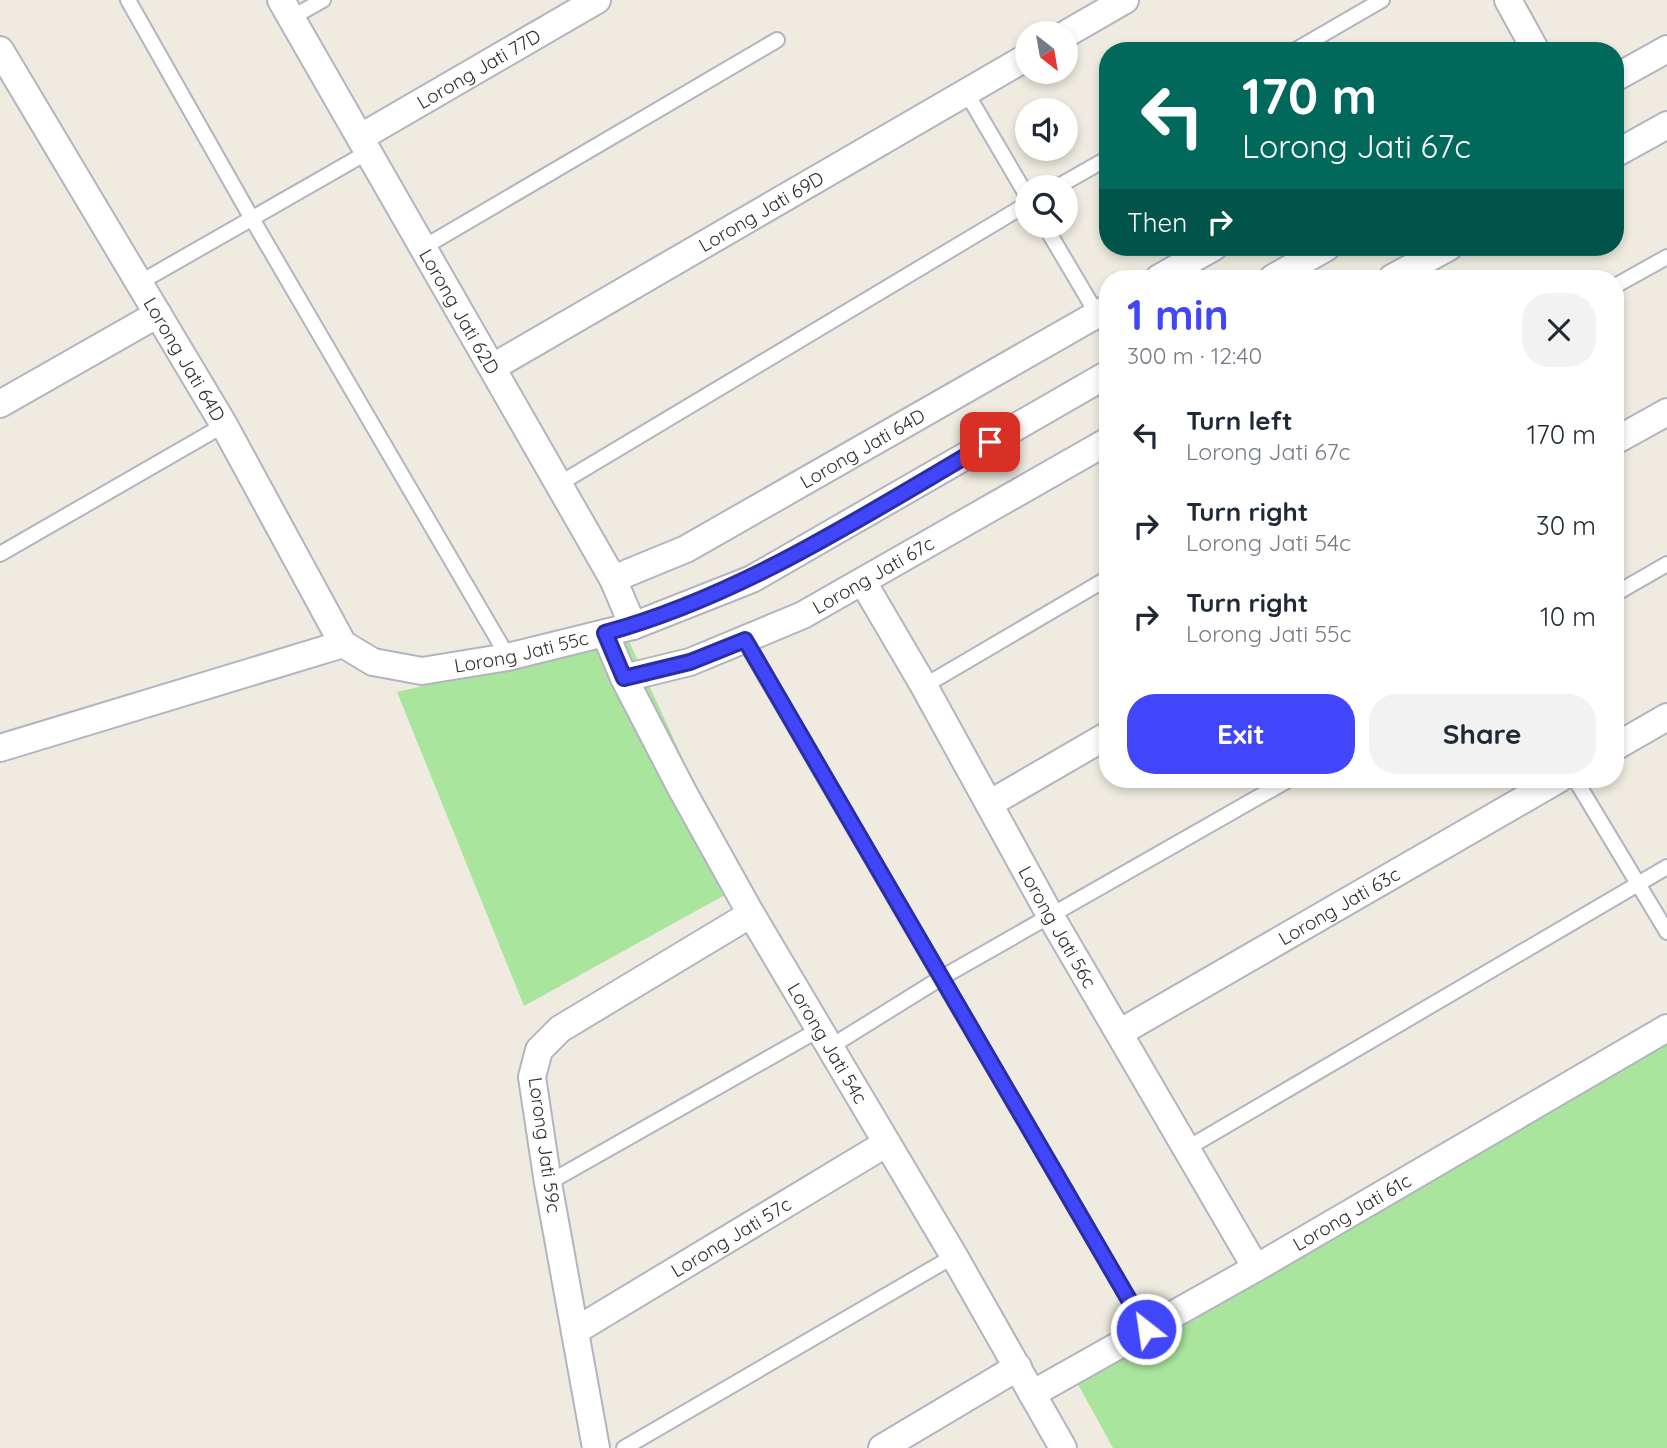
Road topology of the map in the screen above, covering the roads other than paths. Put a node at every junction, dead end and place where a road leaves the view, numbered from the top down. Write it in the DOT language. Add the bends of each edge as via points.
graph roads {
  1 [pos="128,0"];
  2 [pos="323,0"];
  3 [pos="597,0"];
  4 [pos="1125,0"];
  5 [pos="1382,0"];
  6 [pos="1508,0"];
  7 [pos="286,9"];
  8 [pos="1078,27"];
  9 [pos="777,40"];
  10 [pos="1310,42"];
  11 [pos="1531,42"];
  12 [pos="1667,49"];
  13 [pos="0,50"];
  14 [pos="1015,64"];
  15 [pos="1624,73"];
  16 [pos="966,92"];
  17 [pos="1667,125"];
  18 [pos="364,144"];
  19 [pos="1624,149"];
  20 [pos="1099,163"];
  21 [pos="1078,175"];
  22 [pos="1015,176"];
  23 [pos="1015,211"];
  24 [pos="251,217"];
  25 [pos="1053,238"];
  26 [pos="424,247"];
  27 [pos="1198,256"];
  28 [pos="1312,256"];
  29 [pos="1432,256"];
  30 [pos="1667,257"];
  31 [pos="1173,270"];
  32 [pos="1289,270"];
  33 [pos="1407,270"];
  34 [pos="1624,281"];
  35 [pos="139,283"];
  36 [pos="1099,307"];
  37 [pos="1099,313"];
  38 [pos="158,314"];
  39 [pos="493,367"];
  40 [pos="1099,379"];
  41 [pos="0,404"];
  42 [pos="1667,412"];
  43 [pos="223,425"];
  44 [pos="1624,436"];
  45 [pos="1099,446"];
  46 [pos="559,484"];
  47 [pos="0,554"];
  48 [pos="1667,564"];
  49 [pos="613,579"];
  50 [pos="863,582"];
  51 [pos="1099,583"];
  52 [pos="1624,589"];
  53 [pos="633,626"];
  54 [pos="605,633"];
  55 [pos="745,640"];
  56 [pos="343,644"];
  57 [pos="508,657"];
  58 [pos="373,663"];
  59 [pos="624,678"];
  60 [pos="924,687"];
  61 [pos="1667,717"];
  62 [pos="1099,740"];
  63 [pos="1624,742"];
  64 [pos="0,748"];
  65 [pos="1274,788"];
  66 [pos="1543,788"];
  67 [pos="1580,788"];
  68 [pos="989,804"];
  69 [pos="1667,867"];
  70 [pos="1639,884"];
  71 [pos="751,914"];
  72 [pos="1050,915"];
  73 [pos="1667,932"];
  74 [pos="941,978"];
  75 [pos="1667,1028"];
  76 [pos="1119,1033"];
  77 [pos="825,1038"];
  78 [pos="887,1143"];
  79 [pos="1186,1149"];
  80 [pos="548,1182"];
  81 [pos="954,1256"];
  82 [pos="1256,1268"];
  83 [pos="1146,1329"];
  84 [pos="575,1331"];
  85 [pos="1018,1367"];
  86 [pos="1032,1394"];
  87 [pos="596,1448"];
  88 [pos="624,1448"];
  89 [pos="882,1448"];
  90 [pos="1063,1448"];
  1 -- 24 [label="lane"];
  2 -- 7 [label="lane"];
  3 -- 18 [label="street, Lorong Jati 77D"];
  4 -- 8 [label="street"];
  5 -- 10 [label="lane"];
  6 -- 11 [label="street"];
  7 -- 18 [label="street, Lorong Jati 62D"];
  9 -- 26 [label="lane"];
  12 -- 15 [label="street"];
  13 -- 35 [label="street, Lorong Jati 64D"];
  14 -- 16 [label="street, Lorong Jati 69D"];
  16 -- 22 [label="lane"];
  16 -- 39 [label="street, Lorong Jati 69D"];
  17 -- 19 [label="street"];
  18 -- 24 [label="lane"];
  18 -- 26 [label="street, Lorong Jati 62D"];
  20 -- 21 [label="lane"];
  23 -- 46 [label="lane"];
  24 -- 35 [label="lane"];
  24 -- 57 [label="lane"];
  25 -- 36 [label="lane"];
  26 -- 39 [label="street, Lorong Jati 62D"];
  27 -- 31 [label="street"];
  28 -- 32 [label="street"];
  29 -- 33 [label="street"];
  30 -- 34 [label="lane"];
  35 -- 38 [label="street, Lorong Jati 64D"];
  37 -- 49 [label="street, Lorong Jati 64D" via="686,549"];
  38 -- 41 [label="street"];
  38 -- 43 [label="street, Lorong Jati 64D"];
  39 -- 46 [label="street, Lorong Jati 62D"];
  40 -- 53 [label="street, Lorong Jati 55c" via="752,579"];
  42 -- 44 [label="street"];
  43 -- 47 [label="lane"];
  43 -- 56 [label="street, Lorong Jati 64D"];
  45 -- 50 [label="street, Lorong Jati 67c"];
  46 -- 49 [label="street, Lorong Jati 62D"];
  48 -- 52 [label="lane"];
  49 -- 53 [label="street, Lorong Jati 62D"];
  50 -- 55 [label="street, Lorong Jati 67c"];
  50 -- 60 [label="street, Lorong Jati 56c"];
  51 -- 60 [label="lane"];
  53 -- 54 [label="street, Lorong Jati 55c"];
  54 -- 57 [label="street, Lorong Jati 55c"];
  54 -- 59 [label="street, Lorong Jati 54c"];
  55 -- 59 [label="street, Lorong Jati 67c" via="690,662"];
  55 -- 74 [label="lane"];
  56 -- 58 [label="street, Lorong Jati 64D"];
  56 -- 64 [label="street"];
  57 -- 58 [label="street, Lorong Jati 55c" via="422,671"];
  59 -- 71 [label="street, Lorong Jati 54c"];
  60 -- 68 [label="street, Lorong Jati 56c"];
  61 -- 63 [label="street"];
  62 -- 68 [label="street"];
  65 -- 72 [label="lane"];
  66 -- 76 [label="street, Lorong Jati 63c"];
  67 -- 70 [label="lane"];
  68 -- 72 [label="street, Lorong Jati 56c"];
  69 -- 70 [label="lane"];
  70 -- 73 [label="lane"];
  70 -- 79 [label="lane"];
  71 -- 77 [label="street, Lorong Jati 54c"];
  71 -- 80 [label="street, Lorong Jati 59c" via="560,1029 539,1050 532,1077"];
  72 -- 74 [label="lane"];
  72 -- 76 [label="street, Lorong Jati 56c"];
  74 -- 77 [label="lane"];
  74 -- 83 [label="lane"];
  75 -- 82 [label="street, Lorong Jati 61c"];
  76 -- 79 [label="street, Lorong Jati 56c"];
  77 -- 78 [label="street, Lorong Jati 54c"];
  77 -- 80 [label="lane"];
  78 -- 81 [label="street, Lorong Jati 54c"];
  78 -- 84 [label="street, Lorong Jati 57c"];
  79 -- 82 [label="street, Lorong Jati 56c"];
  80 -- 84 [label="street, Lorong Jati 59c"];
  81 -- 85 [label="street, Lorong Jati 54c"];
  81 -- 88 [label="lane"];
  82 -- 83 [label="street, Lorong Jati 61c"];
  83 -- 86 [label="street, Lorong Jati 61c"];
  84 -- 87 [label="street, Lorong Jati 59c"];
  85 -- 86 [label="street, Lorong Jati 54c"];
  85 -- 89 [label="street"];
  86 -- 90 [label="street, Lorong Jati 54c"];
}
